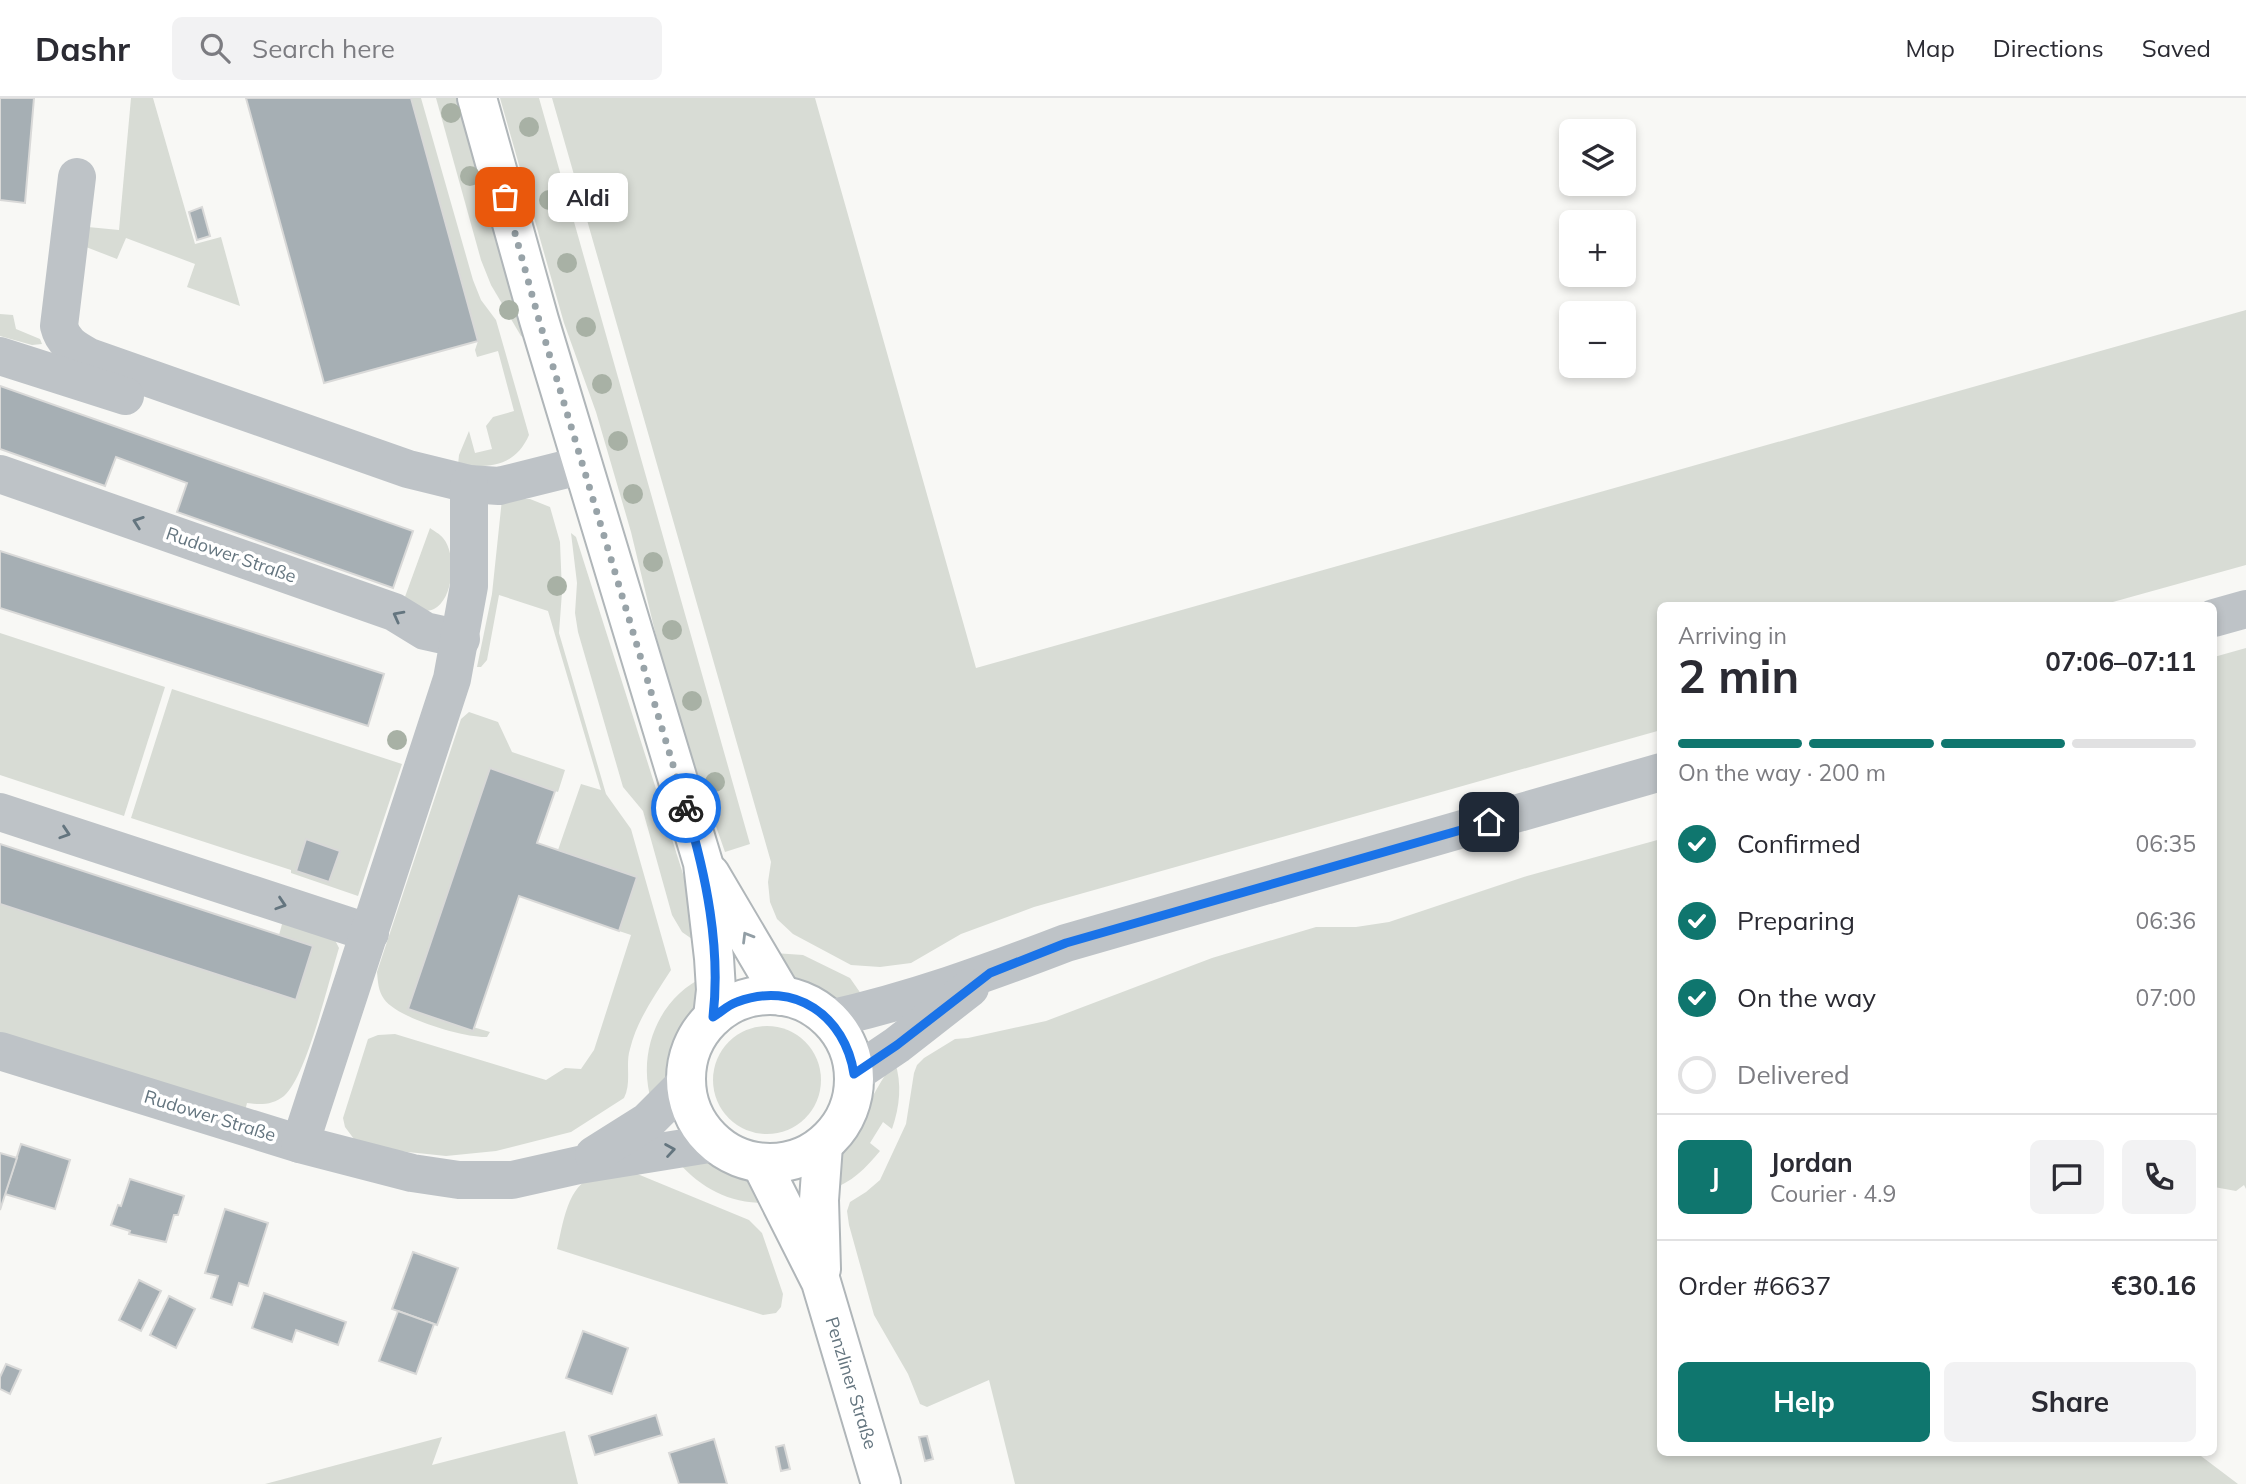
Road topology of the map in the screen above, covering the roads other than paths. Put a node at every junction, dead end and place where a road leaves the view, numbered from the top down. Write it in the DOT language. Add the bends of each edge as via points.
graph roads {
  1 [pos="477,98"];
  2 [pos="77,177"];
  3 [pos="0,356"];
  4 [pos="583,465"];
  5 [pos="0,474"];
  6 [pos="469,493"];
  7 [pos="2246,609"];
  8 [pos="2217,617"];
  9 [pos="461,639"];
  10 [pos="1657,773"];
  11 [pos="0,812"];
  12 [pos="703,863"];
  13 [pos="370,933"];
  14 [pos="990,973"];
  15 [pos="782,996"];
  16 [pos="713,1017"];
  17 [pos="829,1019"];
  18 [pos="0,1051"];
  19 [pos="854,1074"];
  20 [pos="686,1083"];
  21 [pos="715,1143"];
  22 [pos="300,1144"];
  23 [pos="823,1145"];
  24 [pos="761,1163"];
  25 [pos="579,1165"];
  26 [pos="821,1282"];
  27 [pos="881,1484"];
  1 -- 4 [label="main road"];
  2 -- 6 [label="street" via="59,326 71,347"];
  3 -- 6 [label="street" via="426,493"];
  4 -- 6 [label="street"];
  4 -- 12 [label="main road"];
  9 -- 5 [label="street, Rudower Straße, one-way" via="425,631 394,612"];
  6 -- 9 [label="street, Rudower Straße" via="469,586"];
  7 -- 8 [label="street"];
  9 -- 13 [label="street, Rudower Straße"];
  10 -- 14 [label="street" via="1066,943"];
  11 -- 13 [label="street, one-way"];
  15 -- 12 [label="main road, one-way"];
  12 -- 16 [label="main road" via="714,958"];
  13 -- 22 [label="street, Rudower Straße"];
  14 -- 17 [label="street"];
  14 -- 19 [label="street"];
  15 -- 16 [label="main road" via="755,996"];
  15 -- 17 [label="main road"];
  16 -- 20 [label="main road" via="690,1052"];
  17 -- 19 [label="main road" via="847,1046"];
  18 -- 22 [label="street, Rudower Straße"];
  19 -- 23 [label="main road" via="845,1118"];
  20 -- 21 [label="main road" via="694,1115"];
  20 -- 25 [label="street, Rudower Straße" via="648,1121"];
  21 -- 24 [label="main road" via="734,1156"];
  25 -- 21 [label="street, Rudower Straße, one-way"];
  22 -- 25 [label="street, Rudower Straße" via="459,1181 512,1180"];
  23 -- 24 [label="main road" via="791,1161"];
  23 -- 26 [label="main road, Penzliner Straße"];
  24 -- 26 [label="main road, Penzliner Straße"];
  26 -- 27 [label="main road, Penzliner Straße"];
}
